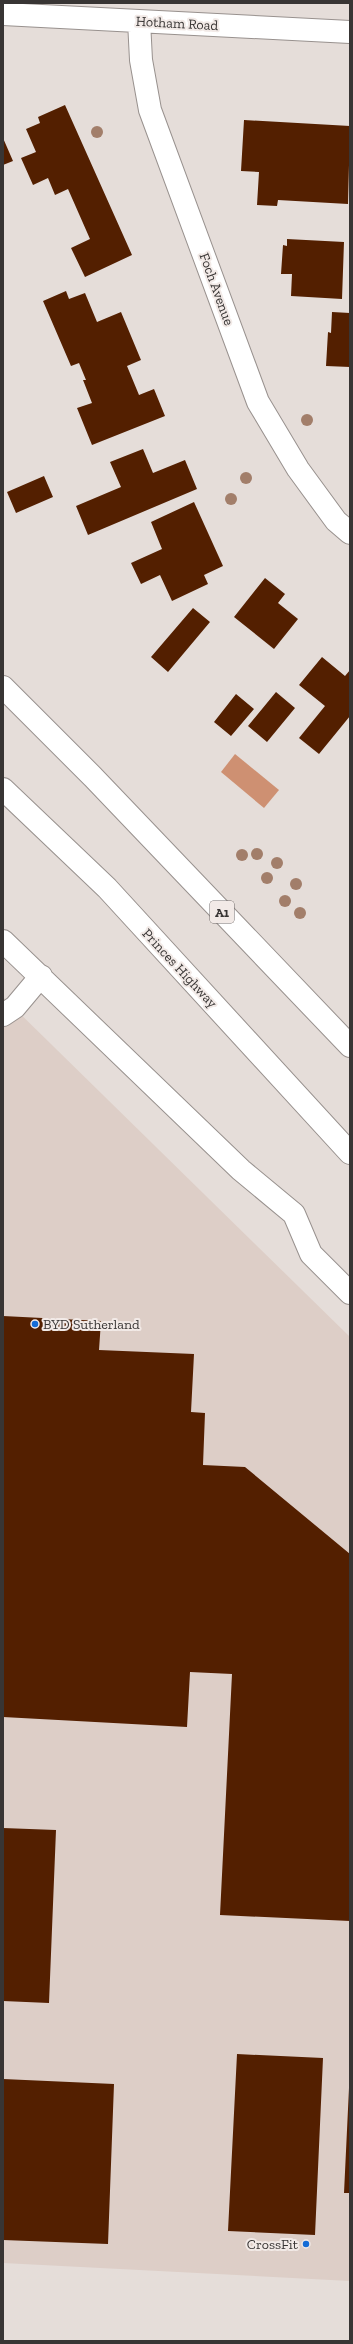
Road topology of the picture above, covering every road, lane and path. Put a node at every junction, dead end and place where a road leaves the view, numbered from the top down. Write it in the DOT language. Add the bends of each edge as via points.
graph roads {
  1 [pos="3,14"];
  2 [pos="140,21"];
  3 [pos="350,32"];
  4 [pos="350,533"];
  5 [pos="3,687"];
  6 [pos="3,789"];
  7 [pos="3,941"];
  8 [pos="41,976"];
  9 [pos="3,1015"];
  10 [pos="350,1046"];
  11 [pos="350,1153"];
  12 [pos="350,1293"];
  1 -- 2 [label="main road, Hotham Road"];
  2 -- 3 [label="main road, Hotham Road"];
  2 -- 4 [label="main road, Foch Avenue" via="141,60 150,110 258,402 298,469 336,521"];
  5 -- 10 [label="main road, A1" via="93,777"];
  6 -- 11 [label="main road, Princes Highway" via="107,888"];
  7 -- 8 [label="main road"];
  8 -- 9 [label="main road" via="15,1007"];
  8 -- 12 [label="main road" via="241,1170 294,1214 311,1254"];
}
